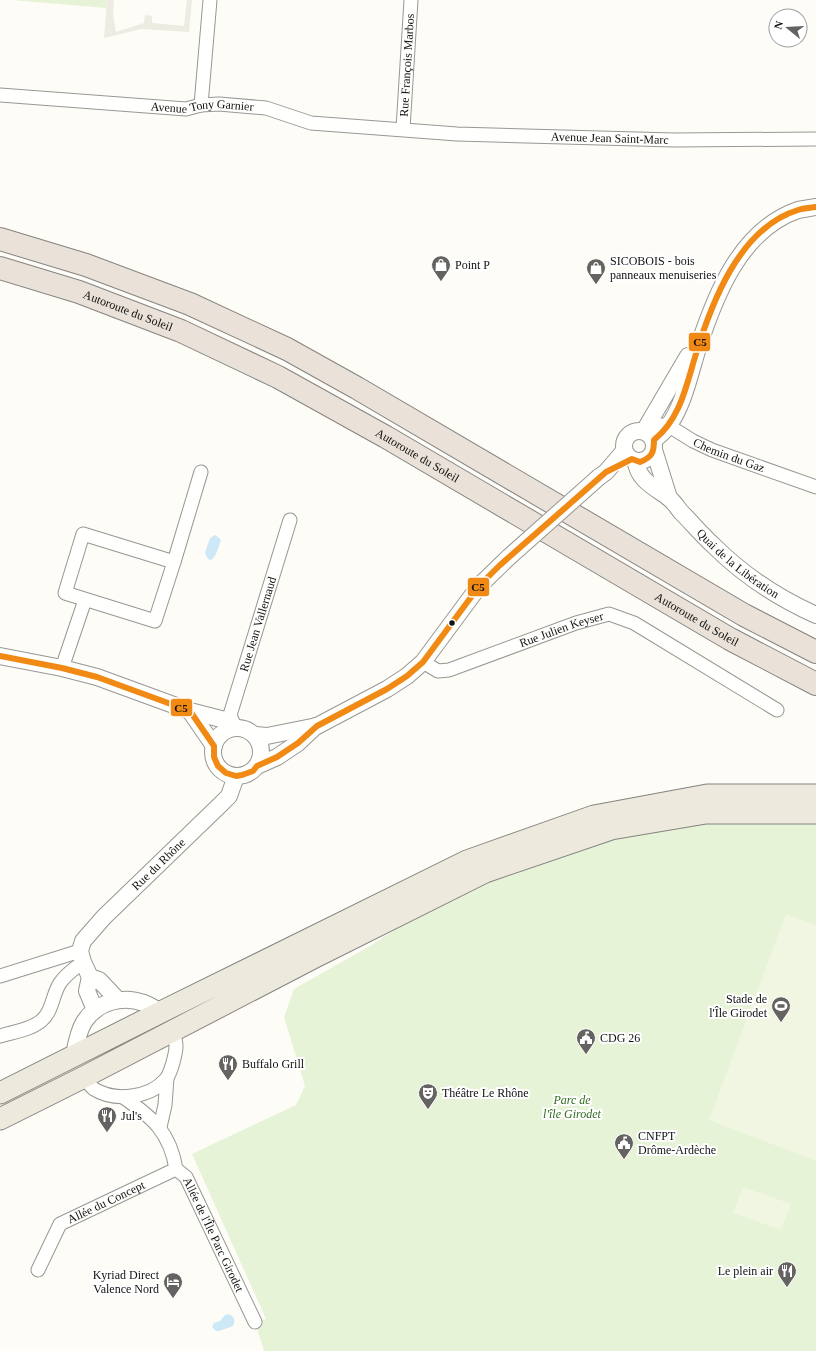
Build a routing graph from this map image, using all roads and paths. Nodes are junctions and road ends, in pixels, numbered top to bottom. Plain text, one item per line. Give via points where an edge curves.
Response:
1 (210, 0) edge
2 (411, 0) edge
3 (0, 95) edge
4 (201, 105) junction
5 (403, 129) junction
6 (816, 139) edge
7 (816, 207) edge
8 (0, 238) edge
9 (0, 268) edge
10 (704, 329) junction
11 (669, 426) junction
12 (651, 441) junction
13 (630, 457) junction
14 (201, 472) dead end
15 (816, 487) edge
16 (669, 498) junction
17 (290, 520) dead end
18 (174, 562) junction
19 (85, 600) junction
20 (816, 615) edge
21 (816, 652) edge
22 (0, 656) edge
23 (423, 662) junction
24 (62, 668) junction
25 (816, 684) edge
26 (777, 710) dead end
27 (190, 711) junction
28 (317, 726) junction
29 (235, 727) junction
30 (255, 735) junction
31 (214, 746) junction
32 (257, 766) junction
33 (236, 776) junction
34 (816, 795) edge
35 (816, 813) edge
36 (81, 956) junction
37 (0, 976) edge
38 (90, 977) junction
39 (118, 1000) junction
40 (95, 1010) junction
41 (161, 1012) junction
42 (173, 1031) junction
43 (0, 1036) edge
44 (74, 1055) junction
45 (84, 1077) junction
46 (167, 1078) junction
47 (0, 1093) edge
48 (123, 1097) junction
49 (0, 1119) edge
50 (160, 1127) junction
51 (176, 1169) junction
52 (38, 1270) dead end
53 (255, 1322) dead end

1 - 4 street
2 - 5 street, Rue François Marbos
3 - 4 street, Avenue Tony Garnier via 186,109
4 - 5 street, Avenue Tony Garnier via 266,108 311,123
5 - 6 street, Avenue Jean Saint-Marc via 457,134 674,140
7 - 10 street via 799,210 781,218 767,227 749,245 733,266 718,294
8 - 21 highway via 86,265 190,304 287,349 744,615
9 - 25 highway, Autoroute du Soleil via 79,292 181,331 278,377 730,639
10 - 11 street via 680,405
10 - 12 street
11 - 12 street
11 - 15 street, Chemin du Gaz via 712,450
12 - 13 street via 649,458 640,462
12 - 13 street via 636,431 629,435 624,442
12 - 16 street, Quai de la Libération
13 - 16 street, Quai de la Libération via 643,479
13 - 23 street, bridge via 602,474 480,585
14 - 18 street
16 - 20 street, Quai de la Libération via 713,546 737,566 766,588
17 - 29 street, Rue Jean Vallernaud via 230,715
18 - 19 street via 155,621
18 - 19 street via 83,534 65,593
19 - 24 street
22 - 24 street
23 - 26 street, Rue Julien Keyser via 438,671 449,670 576,623 609,614 634,622
23 - 28 street via 387,689
24 - 27 street
27 - 29 street via 225,720
27 - 31 street
28 - 30 street via 267,736
28 - 32 street via 277,757
29 - 30 street via 249,730
29 - 31 street via 221,733
30 - 32 street via 262,750
31 - 33 street via 214,757 218,766 226,773
32 - 33 street via 248,774
33 - 36 street, Rue du Rhône via 229,796 83,941
34 - 41 main road via 707,795 594,816 467,860
35 - 42 main road via 706,813 611,829 574,841 485,872
36 - 37 street
36 - 38 street
36 - 43 street via 60,982 48,1014 33,1026
38 - 39 street via 99,980
38 - 40 street via 88,991
39 - 40 street via 106,1003
39 - 41 street via 145,1003
40 - 44 street via 84,1022 77,1038
41 - 42 main road
41 - 44 main road
42 - 45 main road
42 - 46 street via 176,1047
44 - 45 main road
44 - 47 main road
45 - 48 street via 92,1088
45 - 49 main road
46 - 48 street via 147,1093
46 - 50 street
48 - 50 street, Allée de l'Île Parc Girodet via 140,1108
50 - 51 street, Allée de l'Île Parc Girodet via 174,1154
51 - 52 street, Allée du Concept via 60,1224
51 - 53 street, Allée de l'Île Parc Girodet via 186,1177

